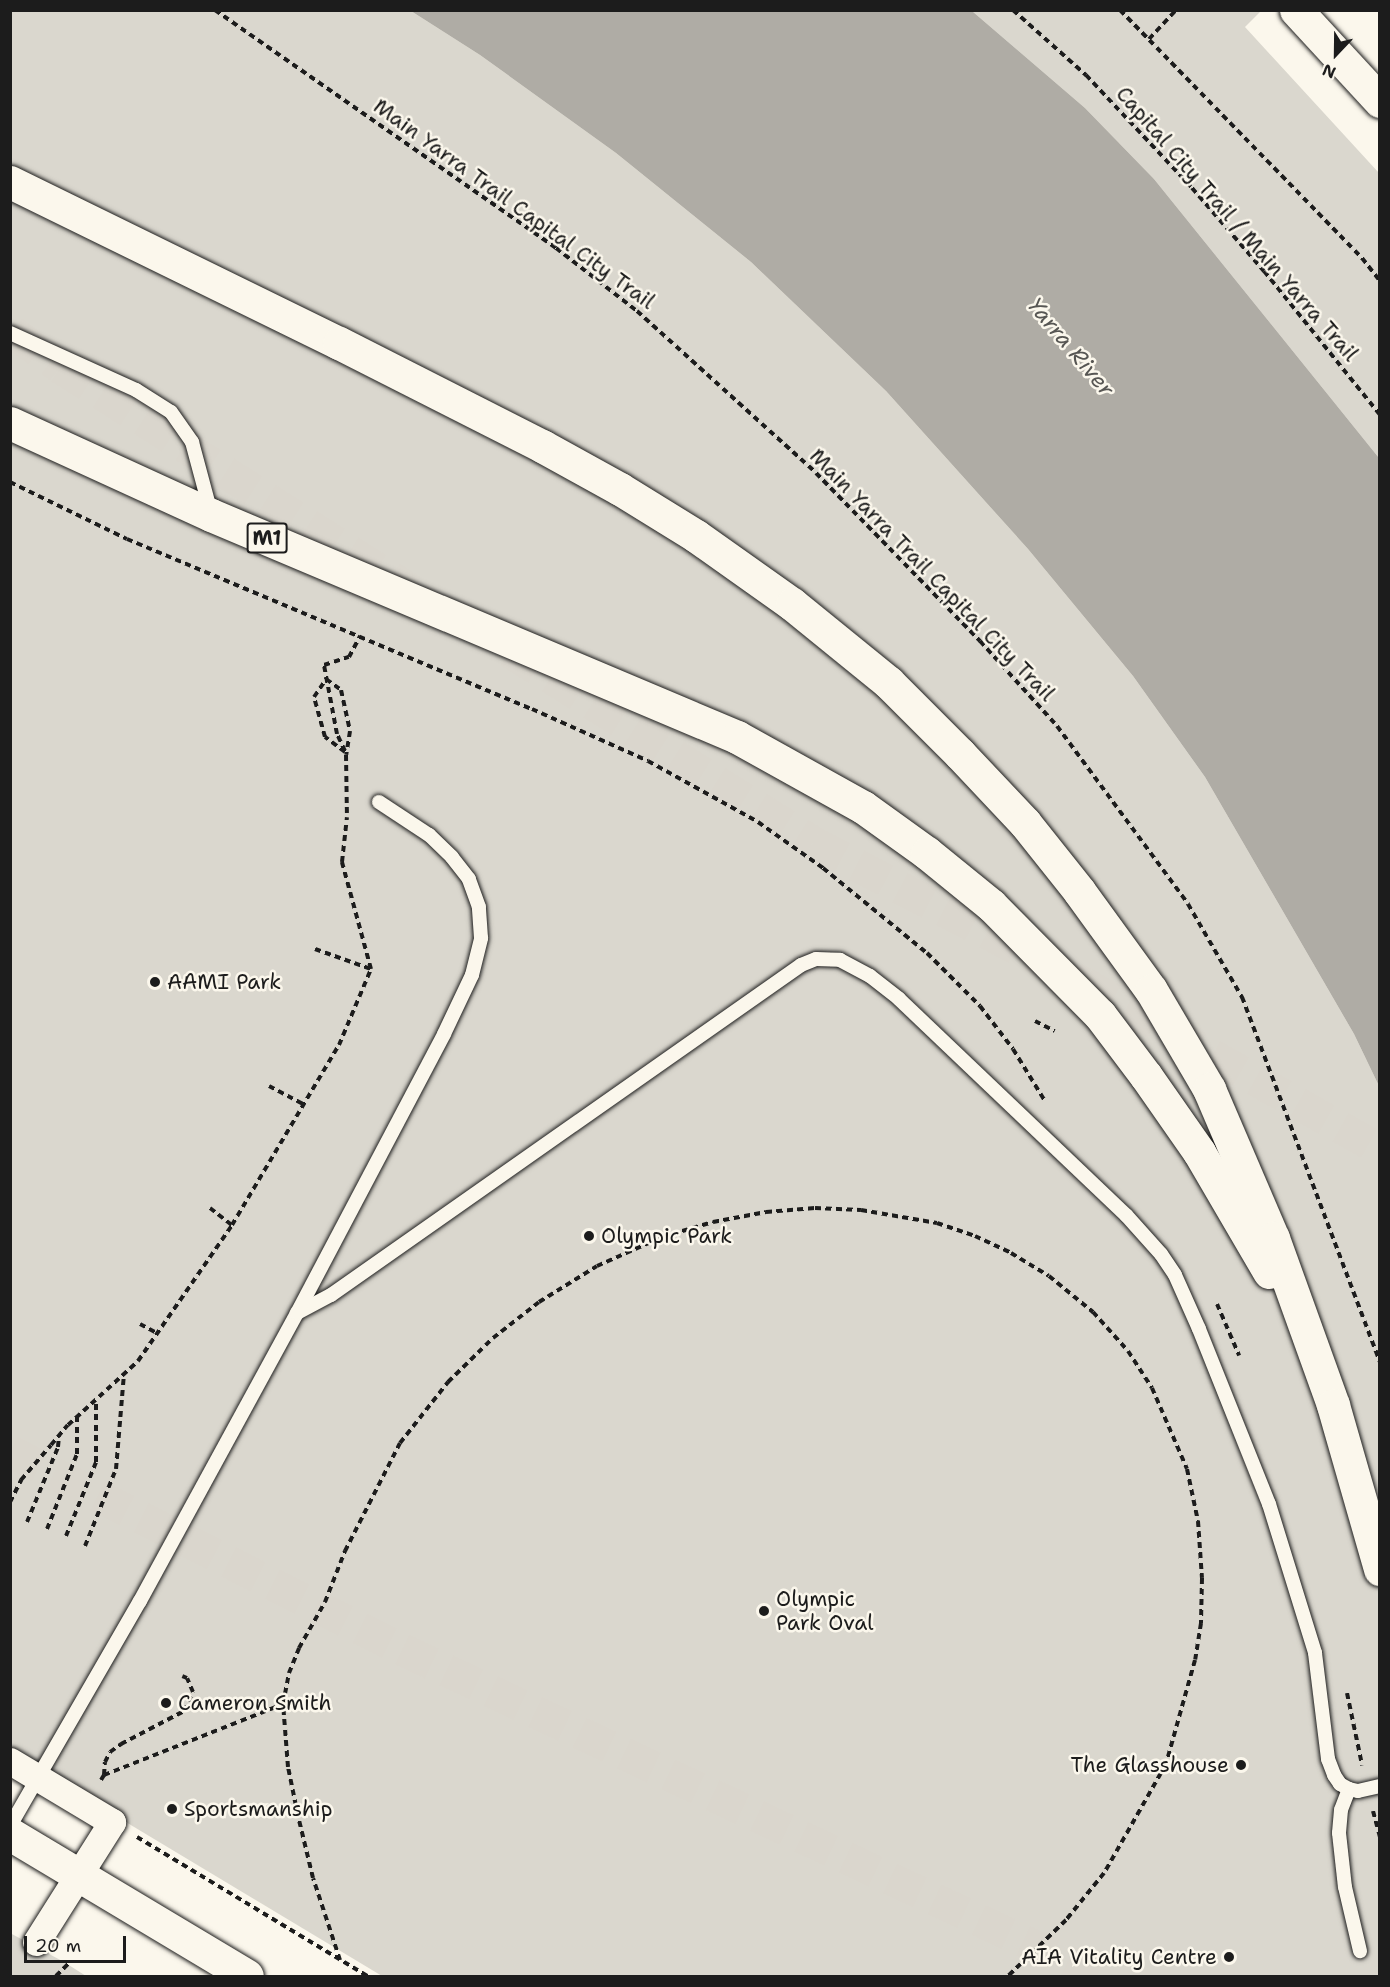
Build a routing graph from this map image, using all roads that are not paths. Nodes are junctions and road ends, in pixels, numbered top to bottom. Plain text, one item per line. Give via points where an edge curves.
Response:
1 (1296, 10) edge
2 (1380, 101) edge
3 (10, 182) edge
4 (10, 333) edge
5 (10, 423) edge
6 (211, 515) junction
7 (379, 802) dead end
8 (297, 1313) junction
9 (1310, 1344) junction
10 (1380, 1569) edge
11 (10, 1761) edge
12 (38, 1778) junction
13 (1373, 1788) edge
14 (1349, 1790) junction
15 (10, 1826) edge
16 (10, 1834) edge
17 (78, 1874) junction
18 (36, 1942) dead end
19 (1360, 1951) dead end
20 (247, 1977) edge

1 - 2 main road
3 - 9 main road via 339,343 620,489 696,536 792,604 888,682 1025,823 1151,990 1209,1089 1242,1161
4 - 6 lane via 136,390 171,412 192,442
5 - 6 main road, M1
6 - 9 main road, M1 via 736,737 863,807 927,853 991,905 1100,1015 1199,1152
7 - 8 lane via 429,835 469,879 479,907 481,938 472,975 444,1034
8 - 12 lane via 145,1593
8 - 14 lane via 341,1288 801,965 827,958 858,968 899,999 1126,1215 1148,1237 1175,1275 1269,1504 1315,1653 1328,1759 1340,1784
9 - 10 main road via 1333,1405
11 - 12 street
12 - 15 lane
12 - 17 street via 112,1822
13 - 14 lane
14 - 19 lane via 1341,1810 1339,1833 1345,1887
16 - 17 main road
17 - 18 street
17 - 20 main road

